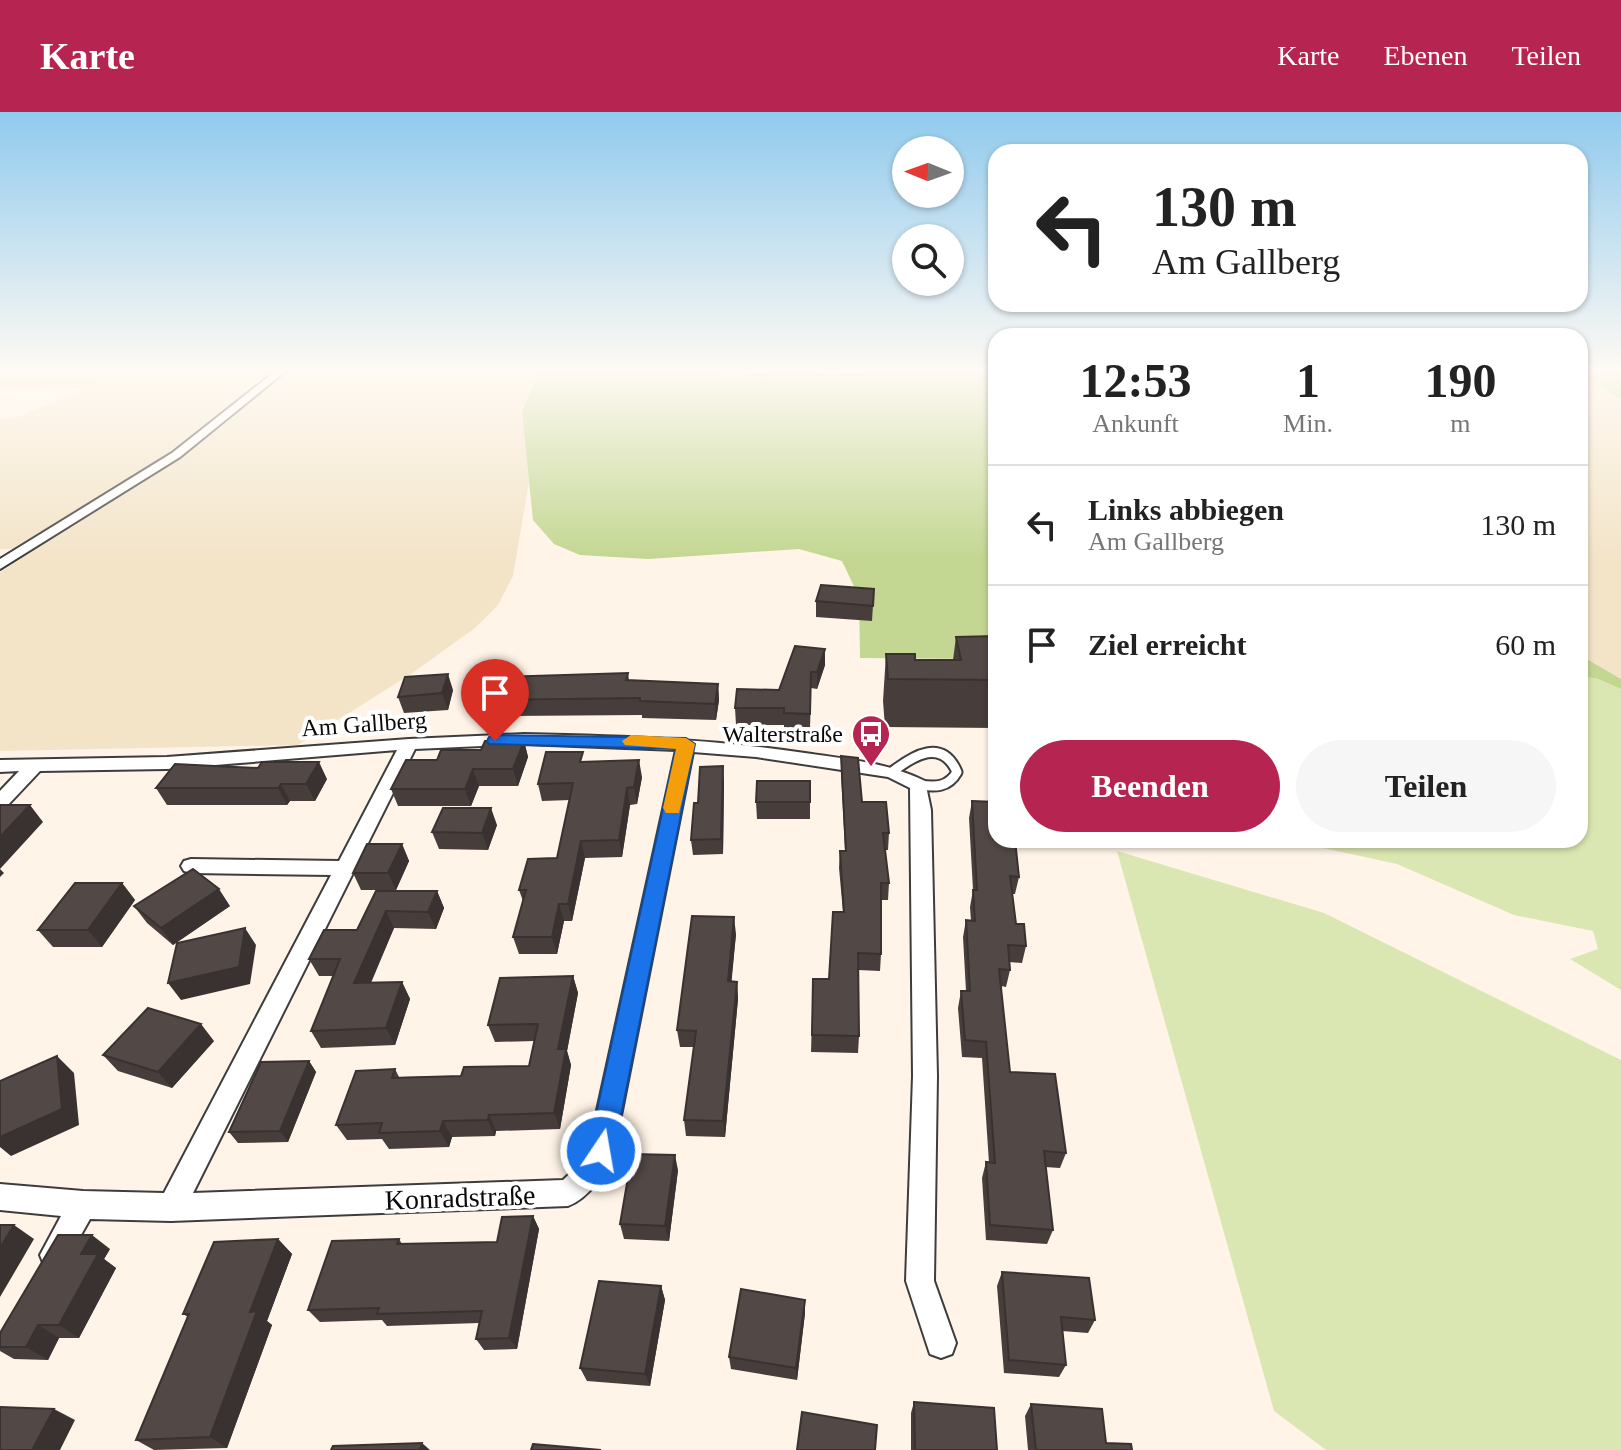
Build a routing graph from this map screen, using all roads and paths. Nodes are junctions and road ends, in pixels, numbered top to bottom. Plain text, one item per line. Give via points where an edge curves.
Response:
1 (204, 432) edge
2 (0, 565) edge
3 (409, 744) junction
4 (686, 744) junction
5 (0, 766) edge
6 (35, 766) junction
7 (892, 772) junction
8 (919, 785) junction
9 (0, 802) edge
10 (191, 866) edge
11 (343, 868) junction
12 (0, 1197) edge
13 (83, 1205) junction
14 (171, 1207) junction
15 (38, 1281) edge
16 (941, 1343) dead end

1 - 2 street
3 - 4 street, Am Gallberg via 524,739
3 - 6 street, Am Gallberg via 167,763
3 - 11 street
4 - 7 street, Am Gallberg
4 - 14 street, Konradstraße via 601,1151 568,1193
5 - 6 street, Am Gallberg
6 - 9 street
7 - 8 street, Am Gallberg
7 - 8 lane via 924,752 953,762 953,781
8 - 16 street via 925,1076 920,1281
10 - 11 street
11 - 14 street
12 - 13 street, Konradstraße
13 - 14 street, Konradstraße
13 - 15 street

